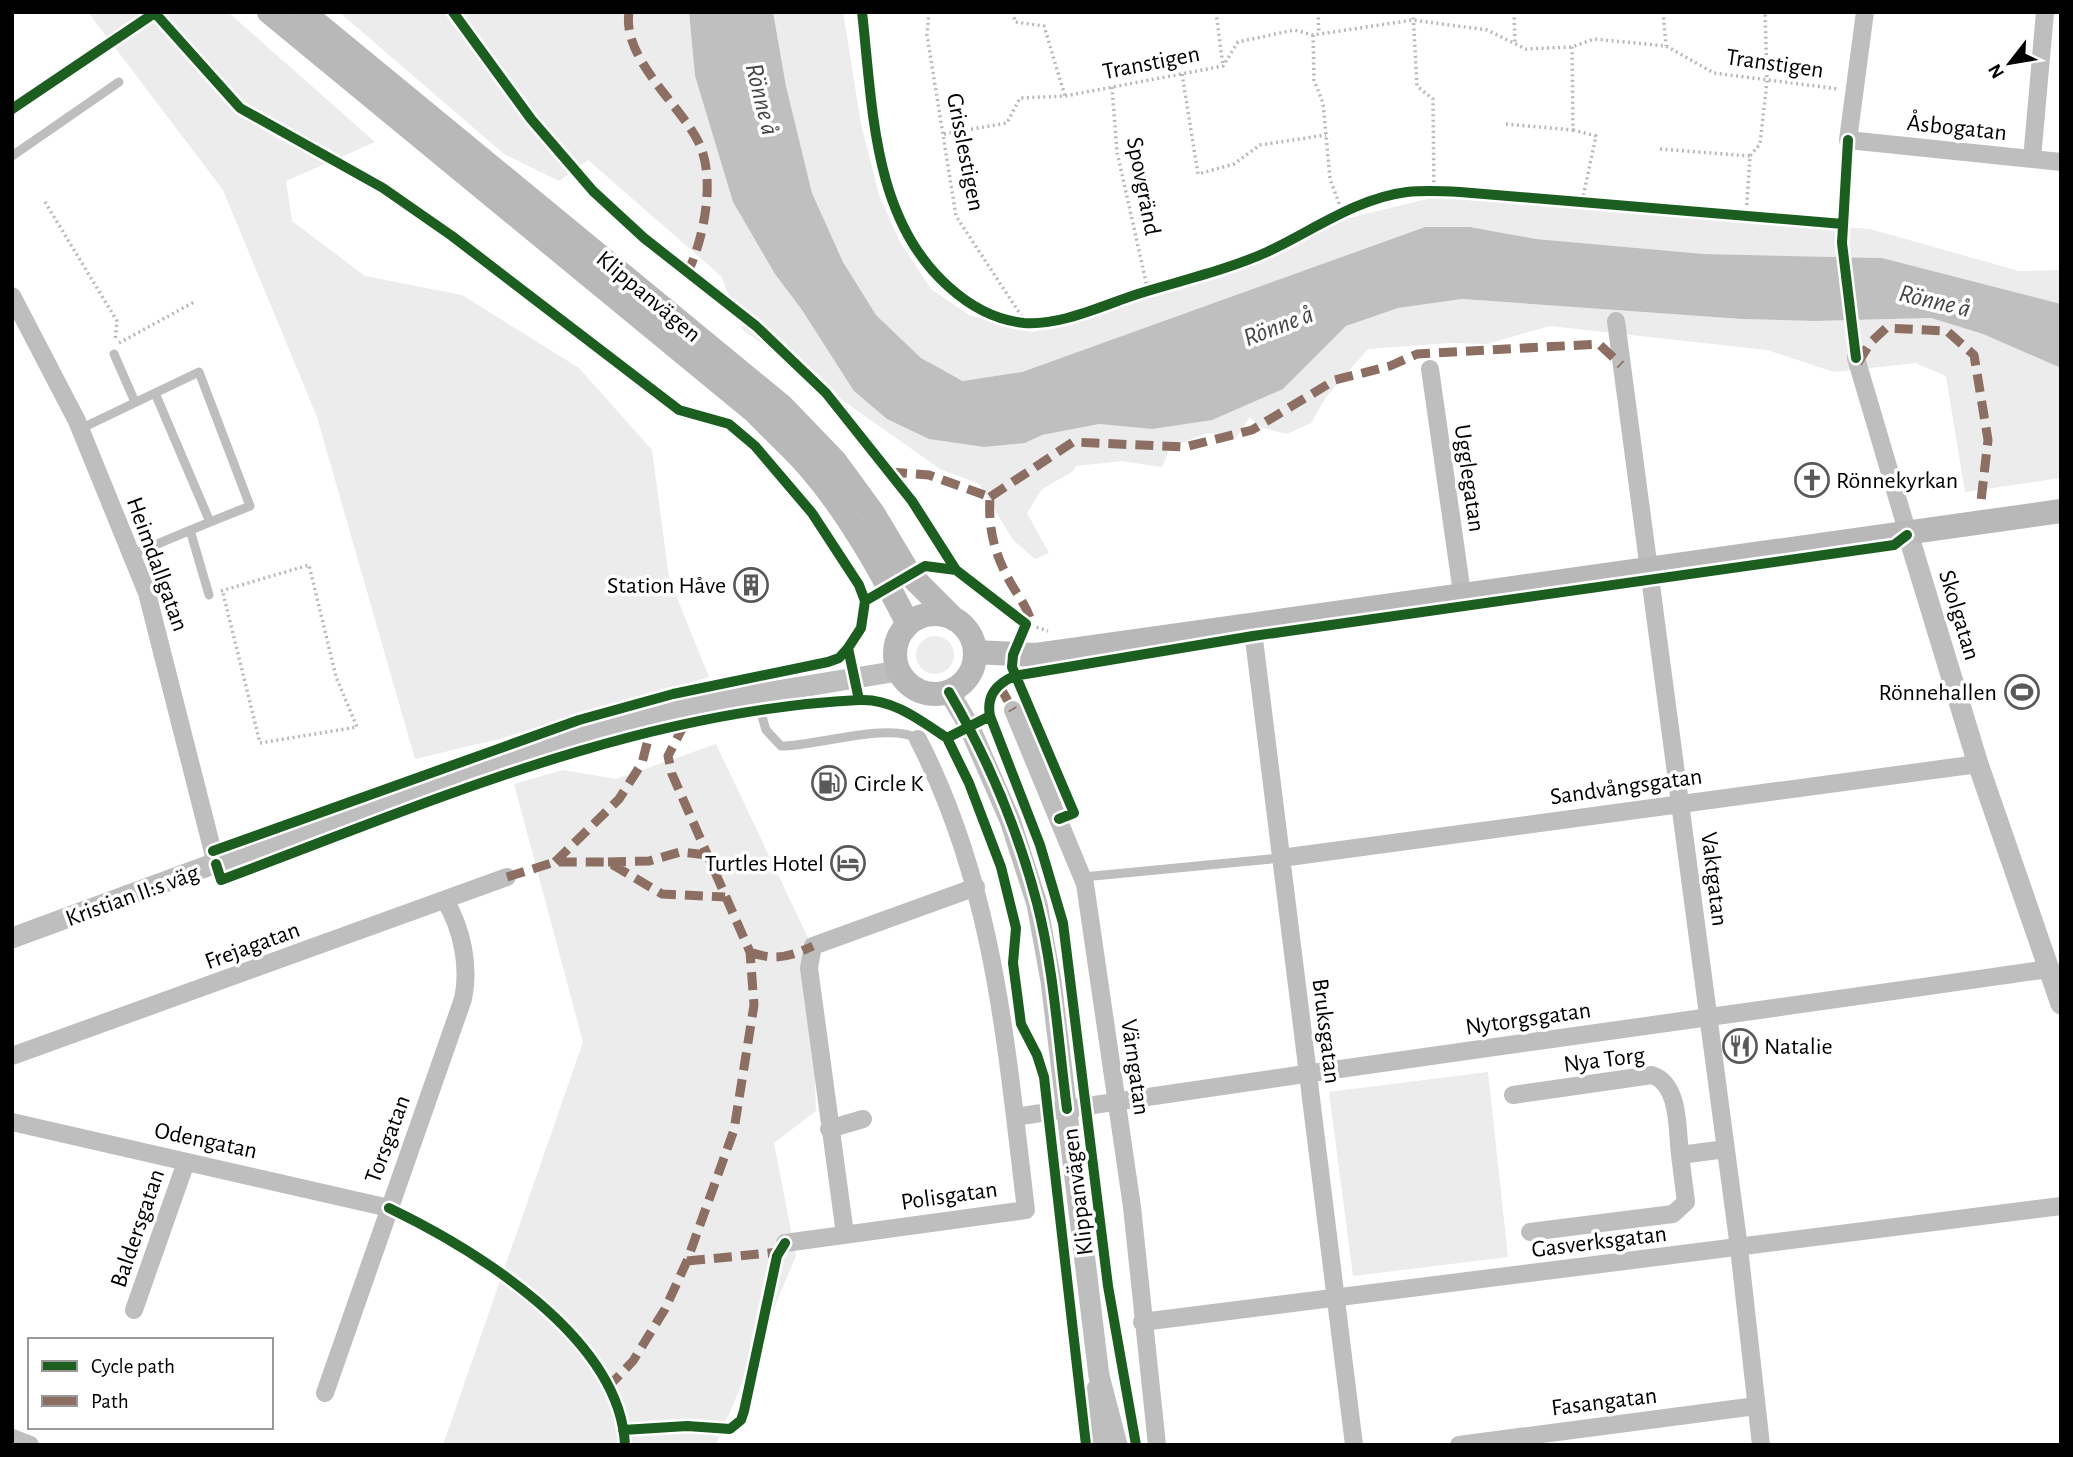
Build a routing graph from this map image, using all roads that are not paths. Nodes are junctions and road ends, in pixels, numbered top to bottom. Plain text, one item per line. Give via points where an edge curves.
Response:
1 (269, 12) edge
2 (303, 12) edge
3 (1865, 12) edge
4 (2045, 12) edge
5 (119, 82) dead end
6 (12, 156) edge
7 (2032, 159) junction
8 (2061, 162) edge
9 (12, 296) edge
10 (1616, 321) dead end
11 (114, 354) dead end
12 (1856, 358) dead end
13 (1430, 369) dead end
14 (155, 393) junction
15 (135, 402) junction
16 (80, 429) junction
17 (2061, 511) edge
18 (210, 522) junction
19 (190, 530) junction
20 (1908, 534) junction
21 (131, 555) junction
22 (1648, 568) junction
23 (1462, 593) junction
24 (209, 594) road end
25 (954, 619) junction
26 (1252, 623) junction
27 (908, 624) junction
28 (975, 652) junction
29 (898, 670) junction
30 (949, 692) junction
31 (756, 696) junction
32 (1013, 710) dead end
33 (918, 740) joint
34 (1978, 764) junction
35 (1681, 803) junction
36 (1281, 858) junction
37 (216, 864) junction
38 (507, 877) dead end
39 (1083, 877) junction
40 (976, 887) junction
41 (444, 900) junction
42 (12, 938) edge
43 (2048, 969) junction
44 (2061, 1004) edge
45 (1708, 1019) junction
46 (12, 1056) edge
47 (1308, 1072) junction
48 (1513, 1096) dead end
49 (1116, 1101) junction
50 (1067, 1109) junction
51 (1015, 1117) junction
52 (863, 1119) dead end
53 (12, 1122) edge
54 (829, 1129) junction
55 (1726, 1149) junction
56 (1680, 1155) junction
57 (186, 1162) junction
58 (2061, 1206) edge
59 (389, 1208) junction
60 (1530, 1232) dead end
61 (845, 1234) junction
62 (785, 1243) joint
63 (1739, 1248) junction
64 (1336, 1297) junction
65 (134, 1310) dead end
66 (1142, 1322) junction
67 (1099, 1376) junction
68 (325, 1393) dead end
69 (1756, 1406) junction
70 (723, 1428) dead end
71 (12, 1438) edge
72 (30, 1445) edge
73 (1097, 1445) edge
74 (1117, 1445) edge
75 (1157, 1445) edge
76 (1354, 1445) edge
77 (1459, 1445) edge
78 (1761, 1445) edge

1 - 27 main road, Klippanvägen via 755,412 808,467 847,519
2 - 25 main road, Klippanvägen via 782,406 835,461 910,575
3 - 7 street, Åsbogatan via 1848,140
4 - 7 street
5 - 6 lane
7 - 8 street, Åsbogatan
9 - 16 street, Heimdallgatan
10 - 22 street, Vaktgatan
11 - 15 lane
12 - 20 street, Skolgatan
13 - 23 street, Ugglegatan
14 - 15 lane
14 - 18 lane
14 - 18 lane via 199,372 250,506
15 - 16 lane
16 - 21 street, Heimdallgatan
17 - 20 main road
18 - 19 lane
19 - 21 lane
19 - 24 lane
20 - 22 main road
20 - 34 street, Skolgatan
21 - 37 street, Heimdallgatan via 151,607
22 - 23 main road
22 - 35 street, Vaktgatan
23 - 26 main road
25 - 27 main road via 935,614
25 - 28 main road, Klippanvägen via 969,633
26 - 28 main road via 1037,655
26 - 36 street, Bruksgatan
27 - 29 main road via 896,641
28 - 30 main road via 971,672
29 - 30 main road via 919,691
29 - 31 street, Kristian II:s väg
30 - 50 street, Klippanvägen via 1010,820 1037,904
31 - 33 lane via 766,730 781,746 841,736 906,734
31 - 37 street, Kristian II:s väg via 697,704 597,731
32 - 39 street, Värngatan
33 - 40 street via 950,810
34 - 35 street, Sandvångsgatan
34 - 43 street, Skolgatan
35 - 36 street, Sandvångsgatan
35 - 45 street, Vaktgatan
36 - 39 lane
36 - 47 street, Bruksgatan
37 - 42 street, Kristian II:s väg
38 - 41 street, Frejagatan
39 - 49 street, Värngatan
40 - 51 street via 991,946
40 - 54 street via 813,946 809,968
41 - 46 street, Frejagatan
41 - 59 street, Torsgatan via 464,951 466,985
43 - 44 street, Skolgatan
43 - 45 street, Nytorgsgatan
45 - 47 street, Nytorgsgatan
45 - 55 street, Vaktgatan
47 - 49 street, Nytorgsgatan
47 - 64 street, Bruksgatan
48 - 56 street, Nya Torg via 1661,1077 1671,1092
49 - 50 street, Nytorgsgatan
49 - 66 street, Värngatan via 1132,1207
50 - 51 street, Nytorgsgatan
50 - 67 street, Klippanvägen
51 - 61 street, Polisgatan via 1026,1210
52 - 54 street
53 - 57 street, Odengatan
54 - 61 street
55 - 56 street
55 - 63 street, Vaktgatan
56 - 60 street, Nya Torg via 1686,1202 1679,1212
57 - 59 street, Odengatan
57 - 65 street, Baldersgatan
58 - 63 street, Gasverksgatan
59 - 68 street, Torsgatan
61 - 62 street, Polisgatan
62 - 70 lane via 777,1256 741,1420 730,1429
63 - 64 street, Gasverksgatan
63 - 69 street, Vaktgatan
64 - 66 street, Gasverksgatan
64 - 76 street, Bruksgatan
66 - 75 street, Värngatan
67 - 73 street, Klippanvägen via 1094,1408
67 - 74 street, Klippanvägen
69 - 77 street, Fasangatan
69 - 78 street, Vaktgatan
71 - 72 street

